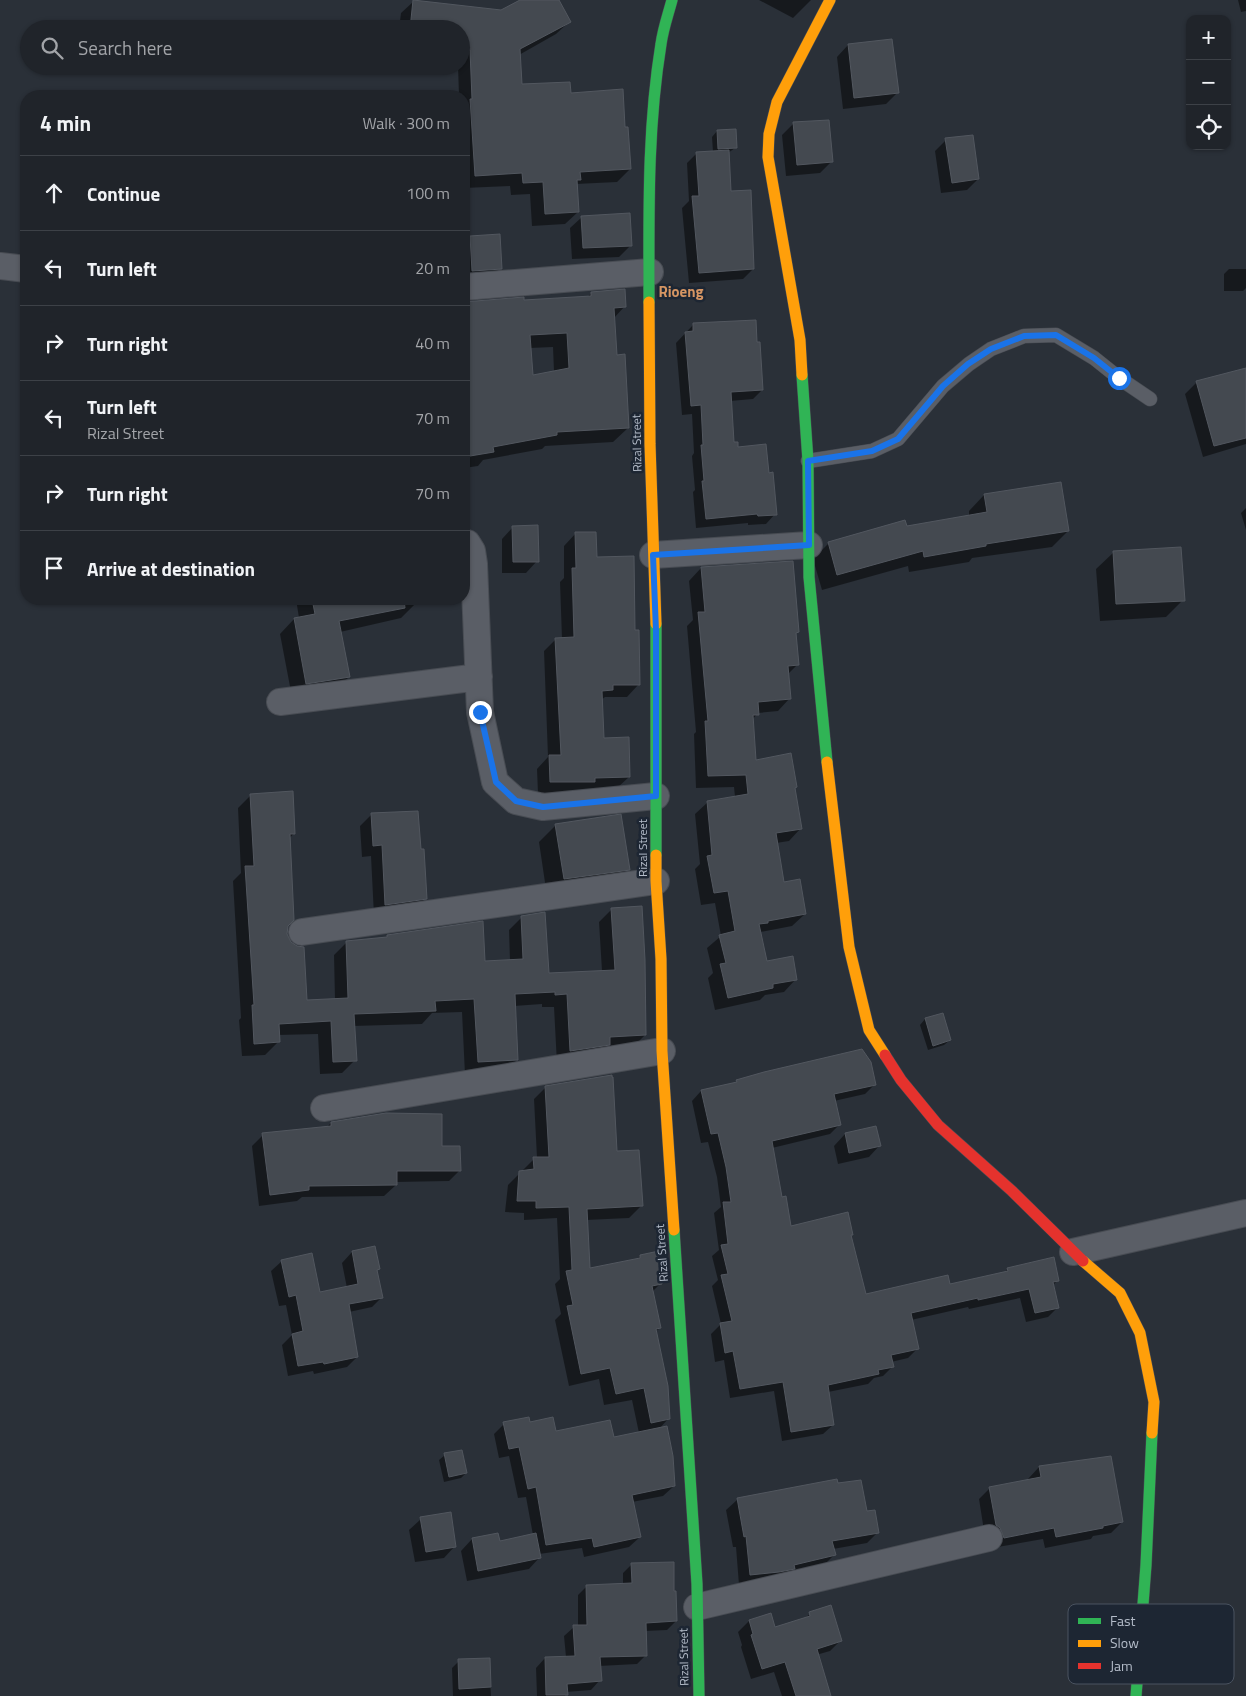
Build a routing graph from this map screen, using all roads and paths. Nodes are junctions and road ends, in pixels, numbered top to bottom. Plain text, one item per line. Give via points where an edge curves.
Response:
1 (672, 0) edge
2 (830, 0) edge
3 (0, 266) edge
4 (20, 268) edge
5 (650, 272) junction
6 (470, 287) edge
7 (1150, 399) dead end
8 (808, 461) junction
9 (809, 545) junction
10 (470, 548) edge
11 (653, 555) junction
12 (479, 677) junction
13 (280, 702) dead end
14 (656, 796) junction
15 (656, 881) junction
16 (302, 932) dead end
17 (662, 1051) junction
18 (324, 1108) dead end
19 (1246, 1213) edge
20 (1073, 1252) junction
21 (988, 1538) dead end
22 (1143, 1604) edge
23 (697, 1607) junction
24 (699, 1696) edge

1 - 5 street, Rizal Street via 661,43 653,111 649,179
2 - 8 street via 776,102 769,134 768,157 800,340
3 - 4 street
5 - 6 street
5 - 11 street, Rizal Street
7 - 8 lane via 1056,335 1024,336 991,349 968,364 943,386 898,439 872,451
8 - 9 street
9 - 11 street
9 - 20 street via 809,577 828,774 849,947 869,1030 900,1080 938,1125 1012,1191
10 - 12 street via 474,564
11 - 14 street, Rizal Street
12 - 13 street
12 - 14 street via 480,712 496,782 516,801 543,807
14 - 15 street, Rizal Street
15 - 16 street
15 - 17 street, Rizal Street
17 - 18 street
17 - 23 street, Rizal Street
19 - 20 street
20 - 22 street via 1120,1293 1140,1333 1154,1402
21 - 23 street
23 - 24 street, Rizal Street

